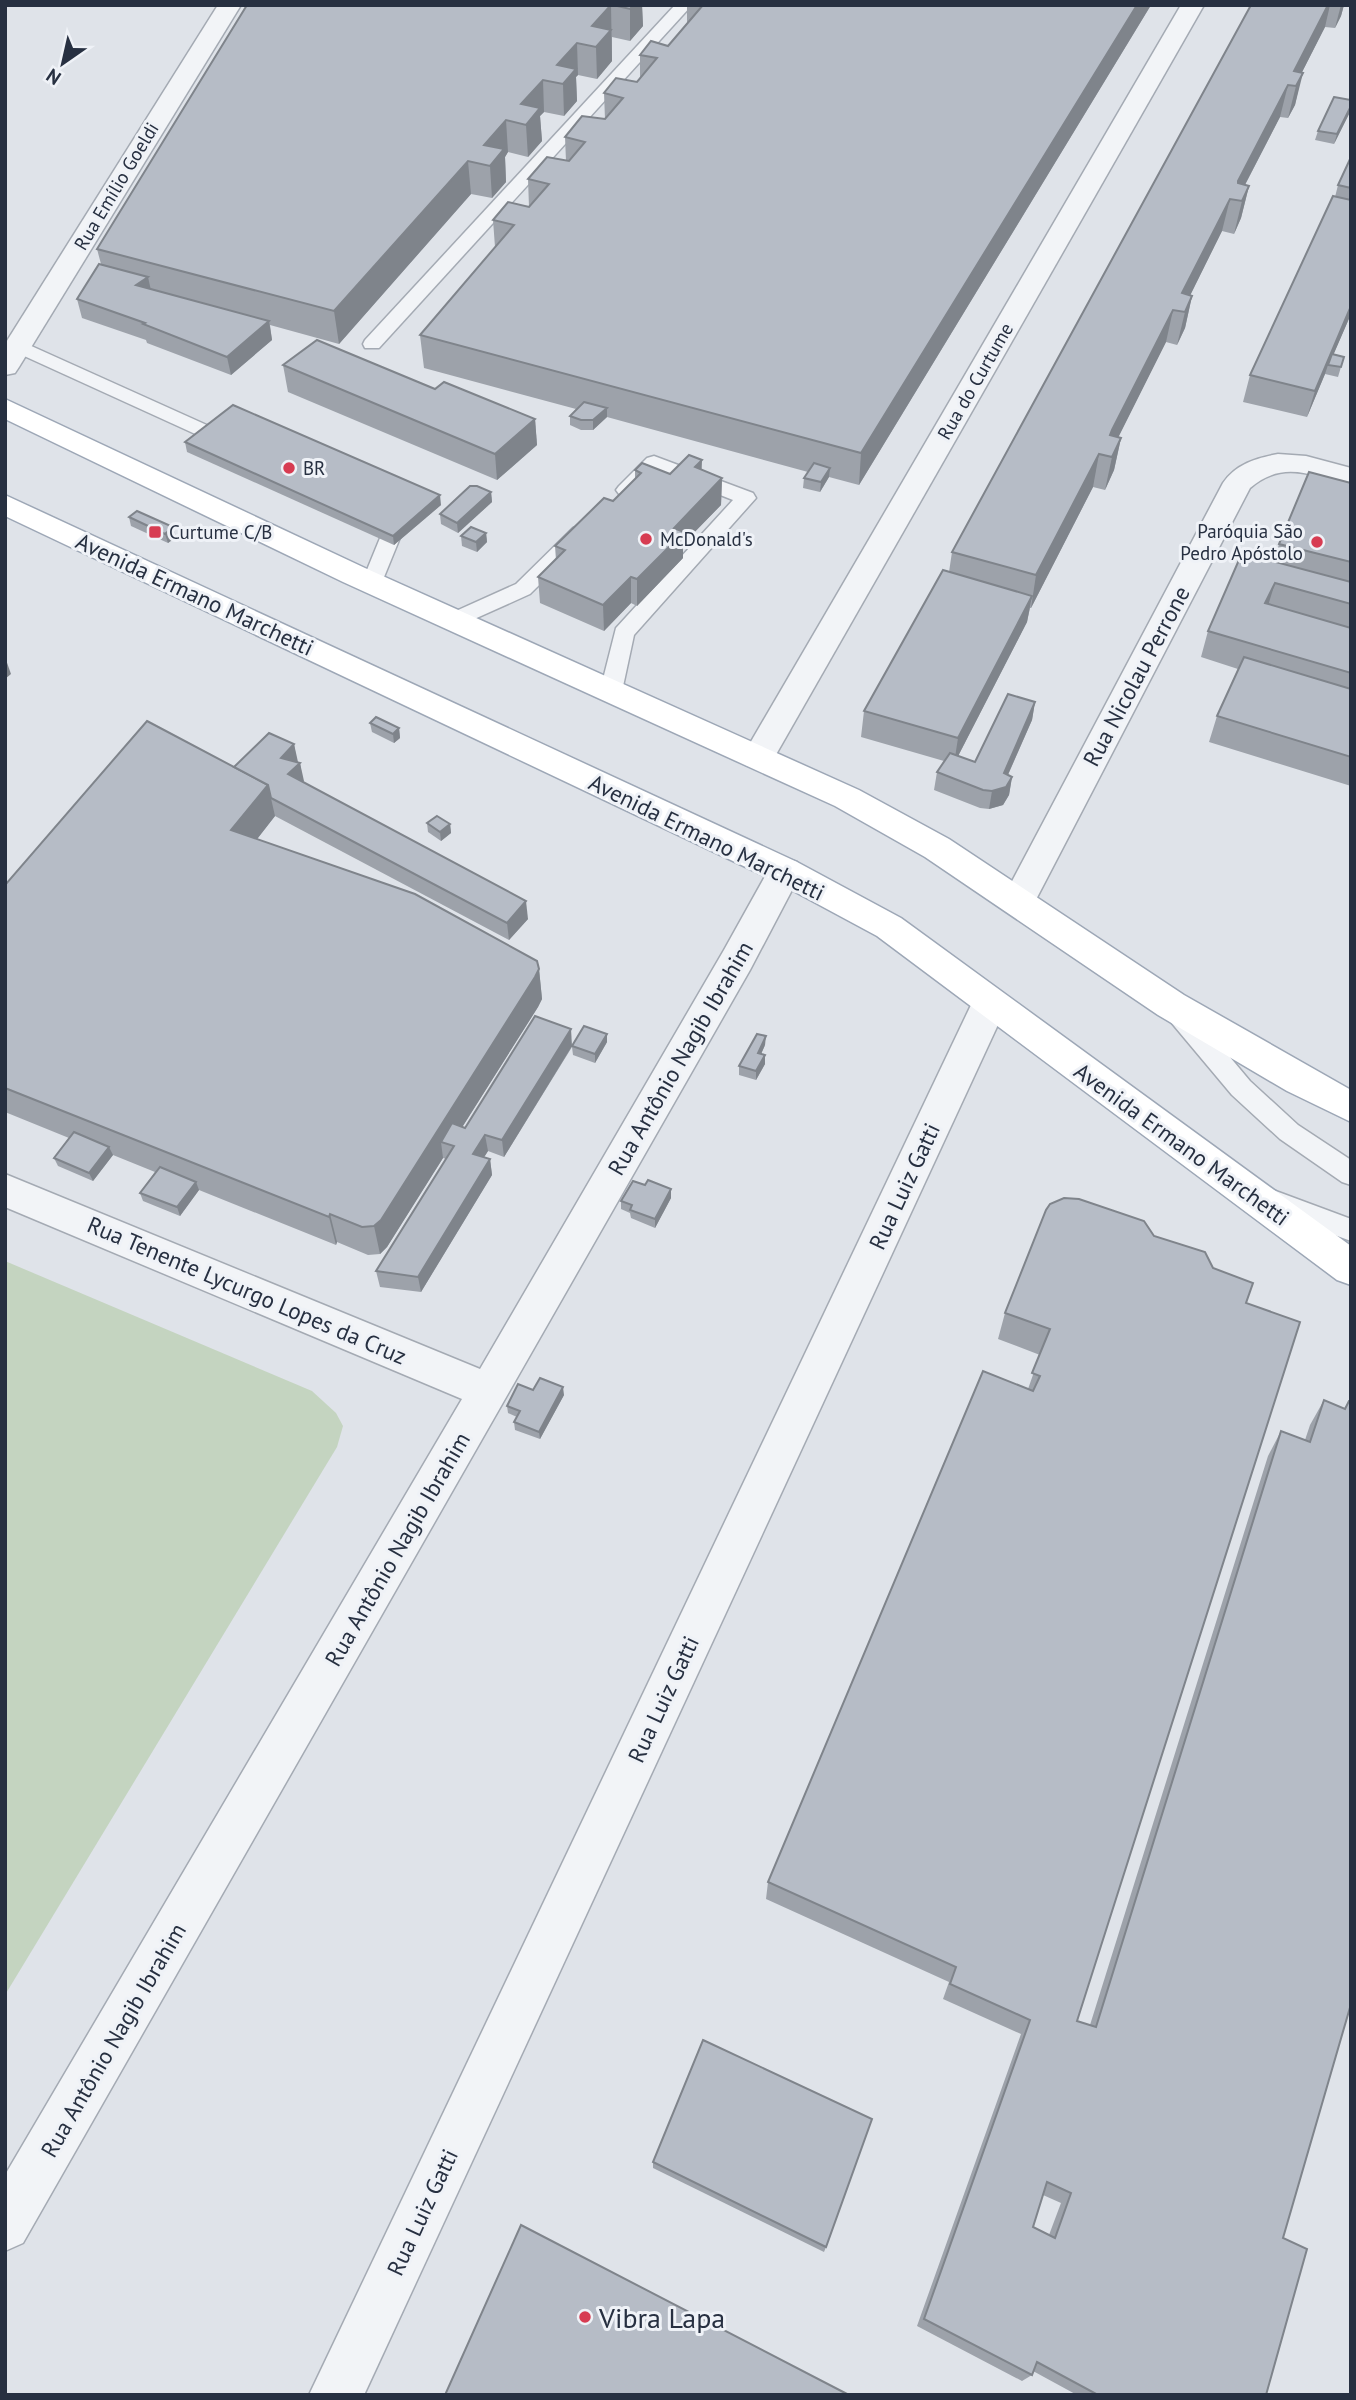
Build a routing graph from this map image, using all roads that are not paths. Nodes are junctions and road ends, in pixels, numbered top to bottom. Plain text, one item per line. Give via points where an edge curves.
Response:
1 (230, 5) edge
2 (684, 5) edge
3 (1193, 5) edge
4 (372, 344) dead end
5 (12, 357) edge
6 (5, 408) edge
7 (248, 450) edge
8 (1351, 477) edge
9 (5, 504) edge
10 (373, 507) edge
11 (372, 583) junction
12 (454, 620) junction
13 (611, 691) junction
14 (758, 757) junction
15 (785, 871) junction
16 (1018, 902) junction
17 (990, 1003) junction
18 (1171, 1006) junction
19 (1351, 1107) edge
20 (1351, 1174) edge
21 (5, 1189) edge
22 (1248, 1192) junction
23 (1351, 1230) edge
24 (1351, 1268) edge
25 (489, 1391) junction
26 (5, 2225) edge
27 (336, 2395) edge

1 - 5 street, Rua Emílio Goeldi
2 - 4 lane
3 - 14 street, Rua do Curtume
5 - 7 lane
6 - 11 main road
8 - 16 street, Rua Nicolau Perrone via 1286,462 1267,463 1251,469 1238,483
9 - 15 main road, Avenida Ermano Marchetti
10 - 11 lane via 398,518
11 - 12 main road
12 - 13 main road
12 - 13 lane via 523,589 654,462 746,498 624,633
13 - 14 main road
14 - 16 main road via 847,798 937,848
15 - 17 main road, Avenida Ermano Marchetti via 889,928
15 - 25 street, Rua Antônio Nagib Ibrahim
16 - 18 main road
17 - 22 main road, Avenida Ermano Marchetti
17 - 27 street, Rua Luiz Gatti
18 - 19 main road
18 - 20 lane via 1241,1088 1290,1132
21 - 25 street, Rua Tenente Lycurgo Lopes da Cruz
22 - 23 lane
22 - 24 main road, Avenida Ermano Marchetti
25 - 26 street, Rua Antônio Nagib Ibrahim

